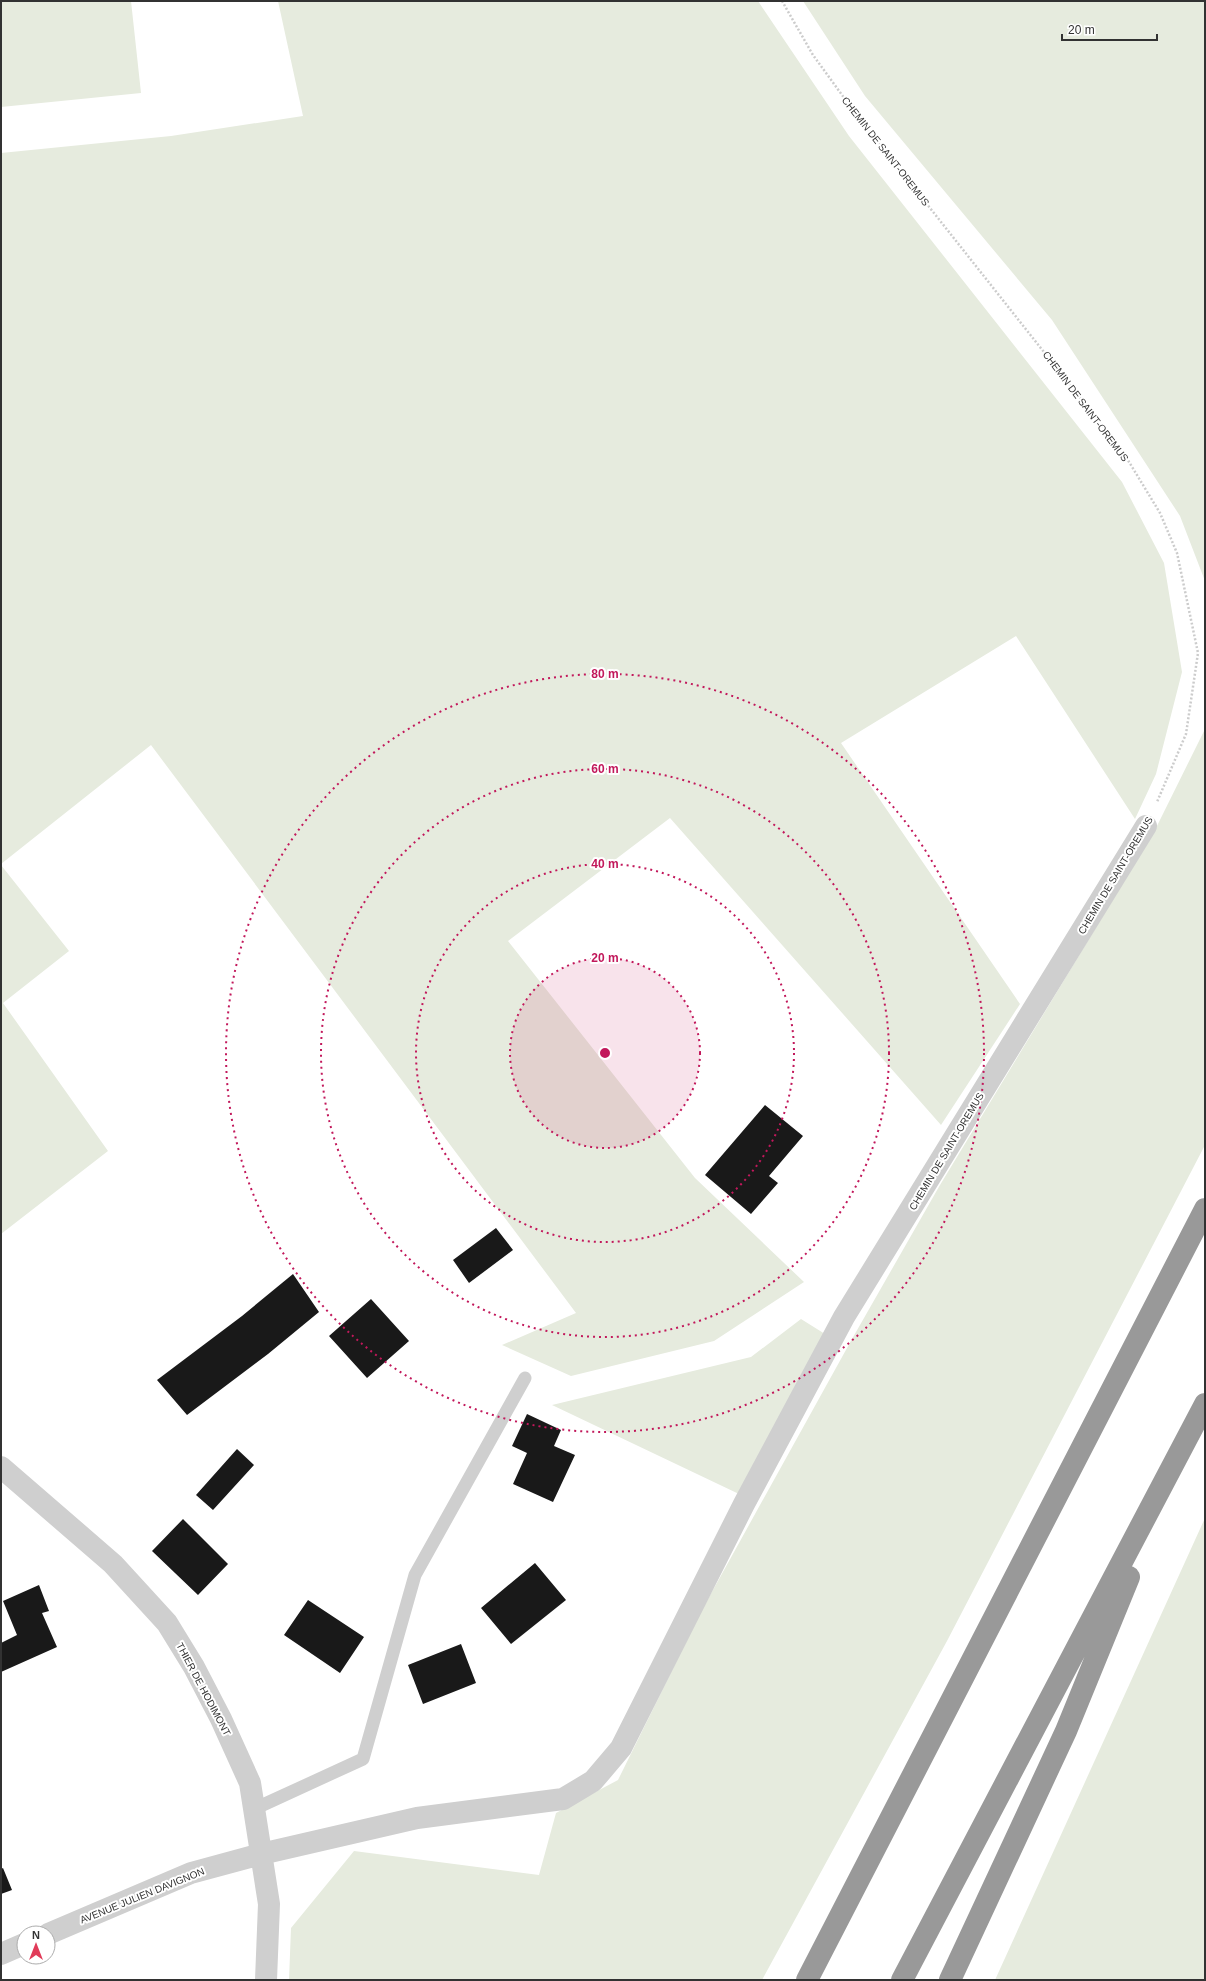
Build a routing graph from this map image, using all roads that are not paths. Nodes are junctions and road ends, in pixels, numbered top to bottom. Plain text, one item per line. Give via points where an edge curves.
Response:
1 (1146, 826) road end
2 (1205, 1209) edge
3 (525, 1378) dead end
4 (1205, 1404) edge
5 (1176, 1462) junction
6 (1, 1467) edge
7 (254, 1808) junction
8 (261, 1854) junction
9 (56, 1931) edge
10 (16, 1947) edge
11 (1, 1954) edge
12 (266, 1980) edge
13 (807, 1980) edge
14 (902, 1980) edge
15 (950, 1980) edge

1 - 8 street, CHEMIN DE SAINT-OREMUS via 844,1317 744,1504 621,1748 593,1781 563,1799 416,1818
2 - 13 highway
3 - 7 lane via 414,1575 363,1759
4 - 5 highway
5 - 14 highway
5 - 15 highway via 1066,1731
6 - 7 street, THIER DE HODIMONT via 113,1564 166,1623 222,1718 250,1783
7 - 8 street, THIER DE HODIMONT
8 - 9 street, AVENUE JULIEN DAVIGNON via 191,1873
8 - 12 street, THIER DE HODIMONT via 269,1904
10 - 11 street

